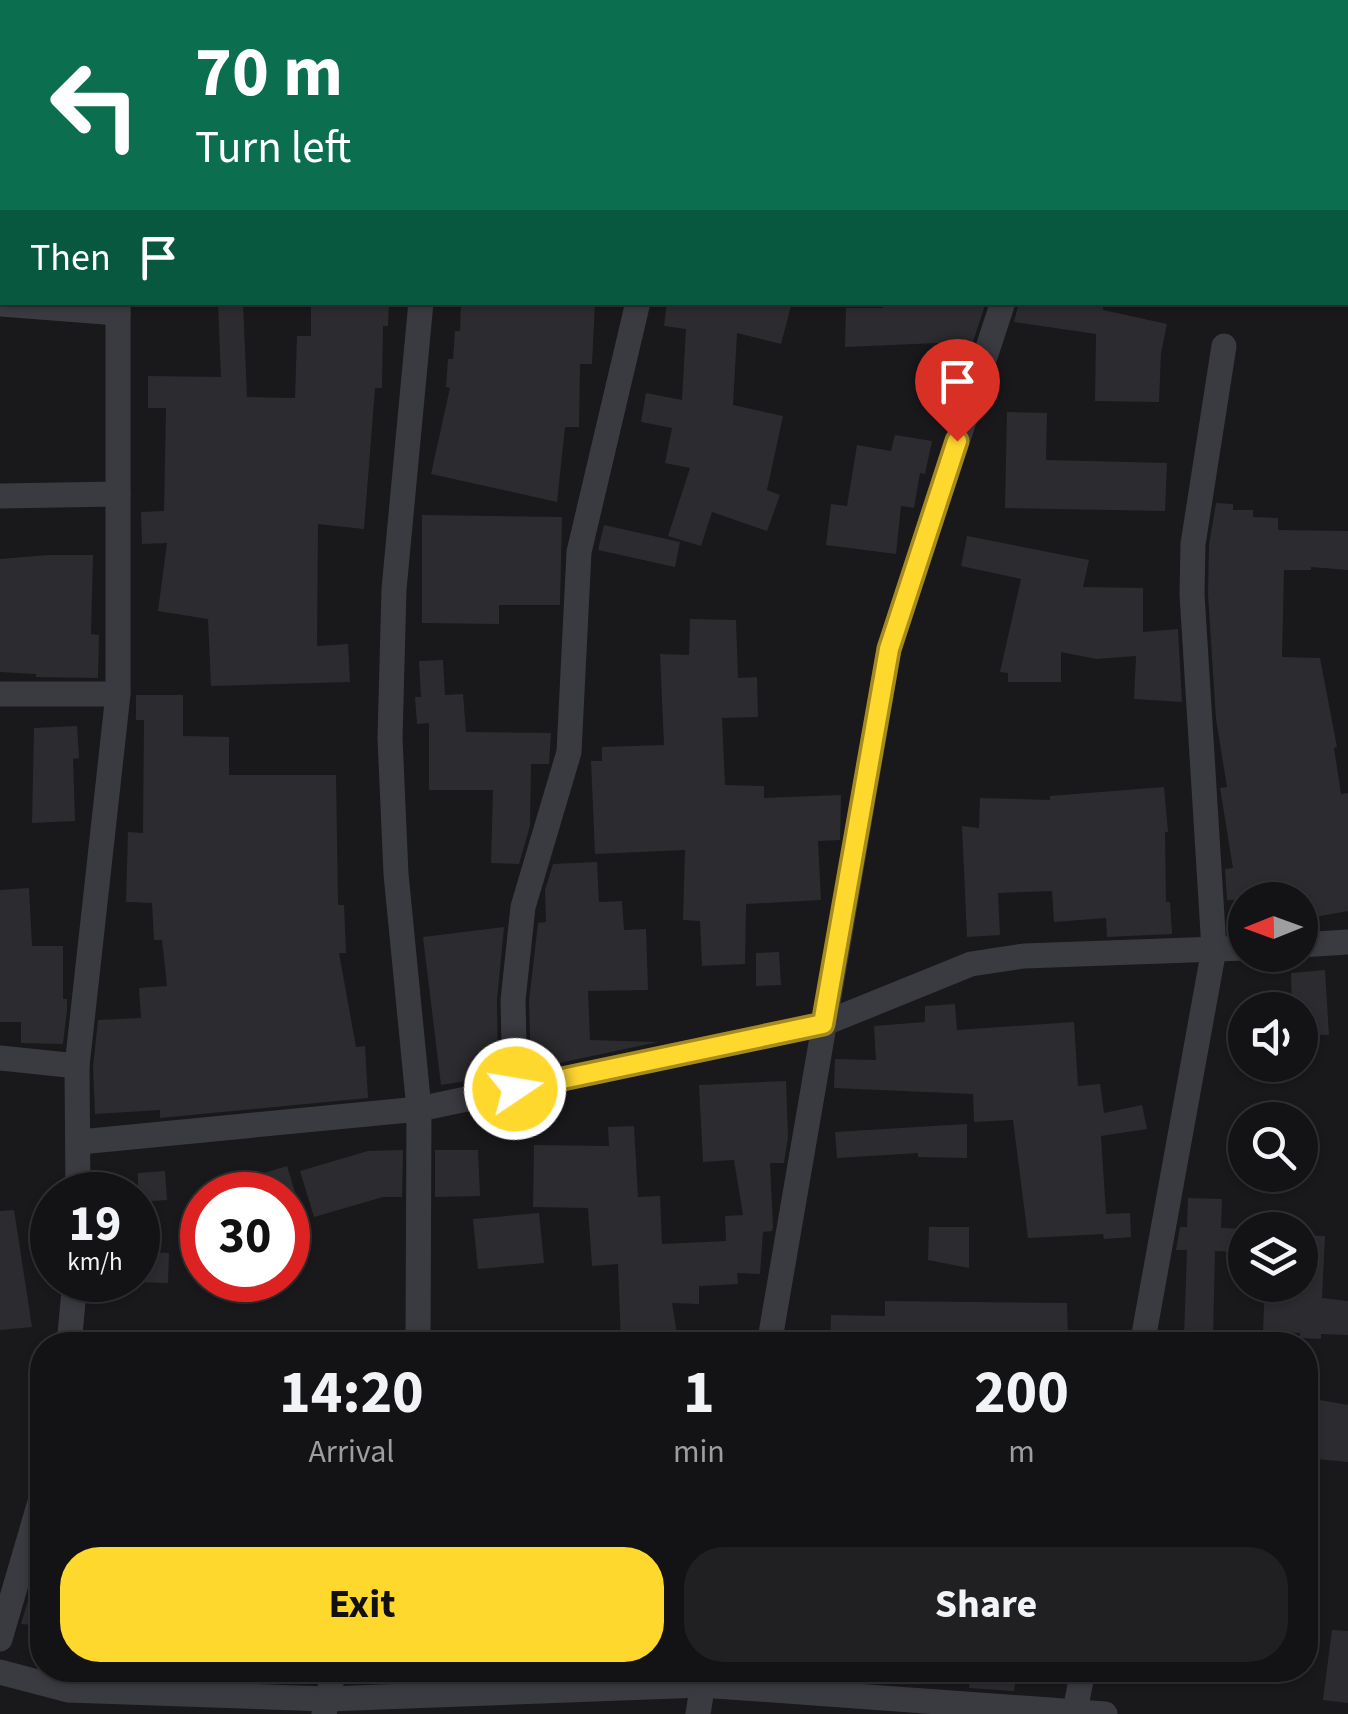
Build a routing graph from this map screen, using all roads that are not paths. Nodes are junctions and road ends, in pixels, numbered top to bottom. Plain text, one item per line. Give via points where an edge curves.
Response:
1 (30, 305) edge
2 (421, 305) edge
3 (637, 305) edge
4 (1001, 305) edge
5 (118, 308) edge
6 (1224, 346) dead end
7 (118, 494) junction
8 (0, 496) edge
9 (0, 694) edge
10 (118, 694) junction
11 (1348, 942) edge
12 (1318, 944) edge
13 (1214, 949) junction
14 (1228, 949) edge
15 (823, 1024) junction
16 (0, 1058) edge
17 (77, 1066) junction
18 (515, 1089) junction
19 (418, 1109) junction
20 (80, 1142) junction
21 (79, 1172) edge
22 (73, 1302) edge
23 (70, 1332) edge
24 (418, 1332) edge
25 (771, 1332) edge
26 (1144, 1332) edge
27 (30, 1536) edge
28 (0, 1639) edge
29 (0, 1672) edge
30 (650, 1682) edge
31 (703, 1682) edge
32 (743, 1682) edge
33 (1081, 1682) edge
34 (66, 1702) edge
35 (325, 1706) edge
36 (1076, 1711) junction
37 (1039, 1712) edge
38 (698, 1714) edge
39 (1106, 1714) edge

1 - 5 street
2 - 19 street via 394,588 390,738
3 - 18 street via 578,552 569,752 527,892 515,968
4 - 15 street via 889,649
5 - 7 street
6 - 13 street via 1193,544 1192,594
7 - 8 street
7 - 10 street
9 - 10 street
10 - 17 street
11 - 12 street
13 - 14 street
13 - 15 street via 971,964
13 - 26 street
15 - 18 street
15 - 25 street
16 - 17 street
17 - 20 street
18 - 19 street
19 - 20 street
19 - 24 street
20 - 21 street
22 - 23 street
27 - 28 street
29 - 34 street
30 - 35 street
31 - 38 street
32 - 37 street
33 - 36 street
34 - 35 street
36 - 37 street
36 - 39 street

